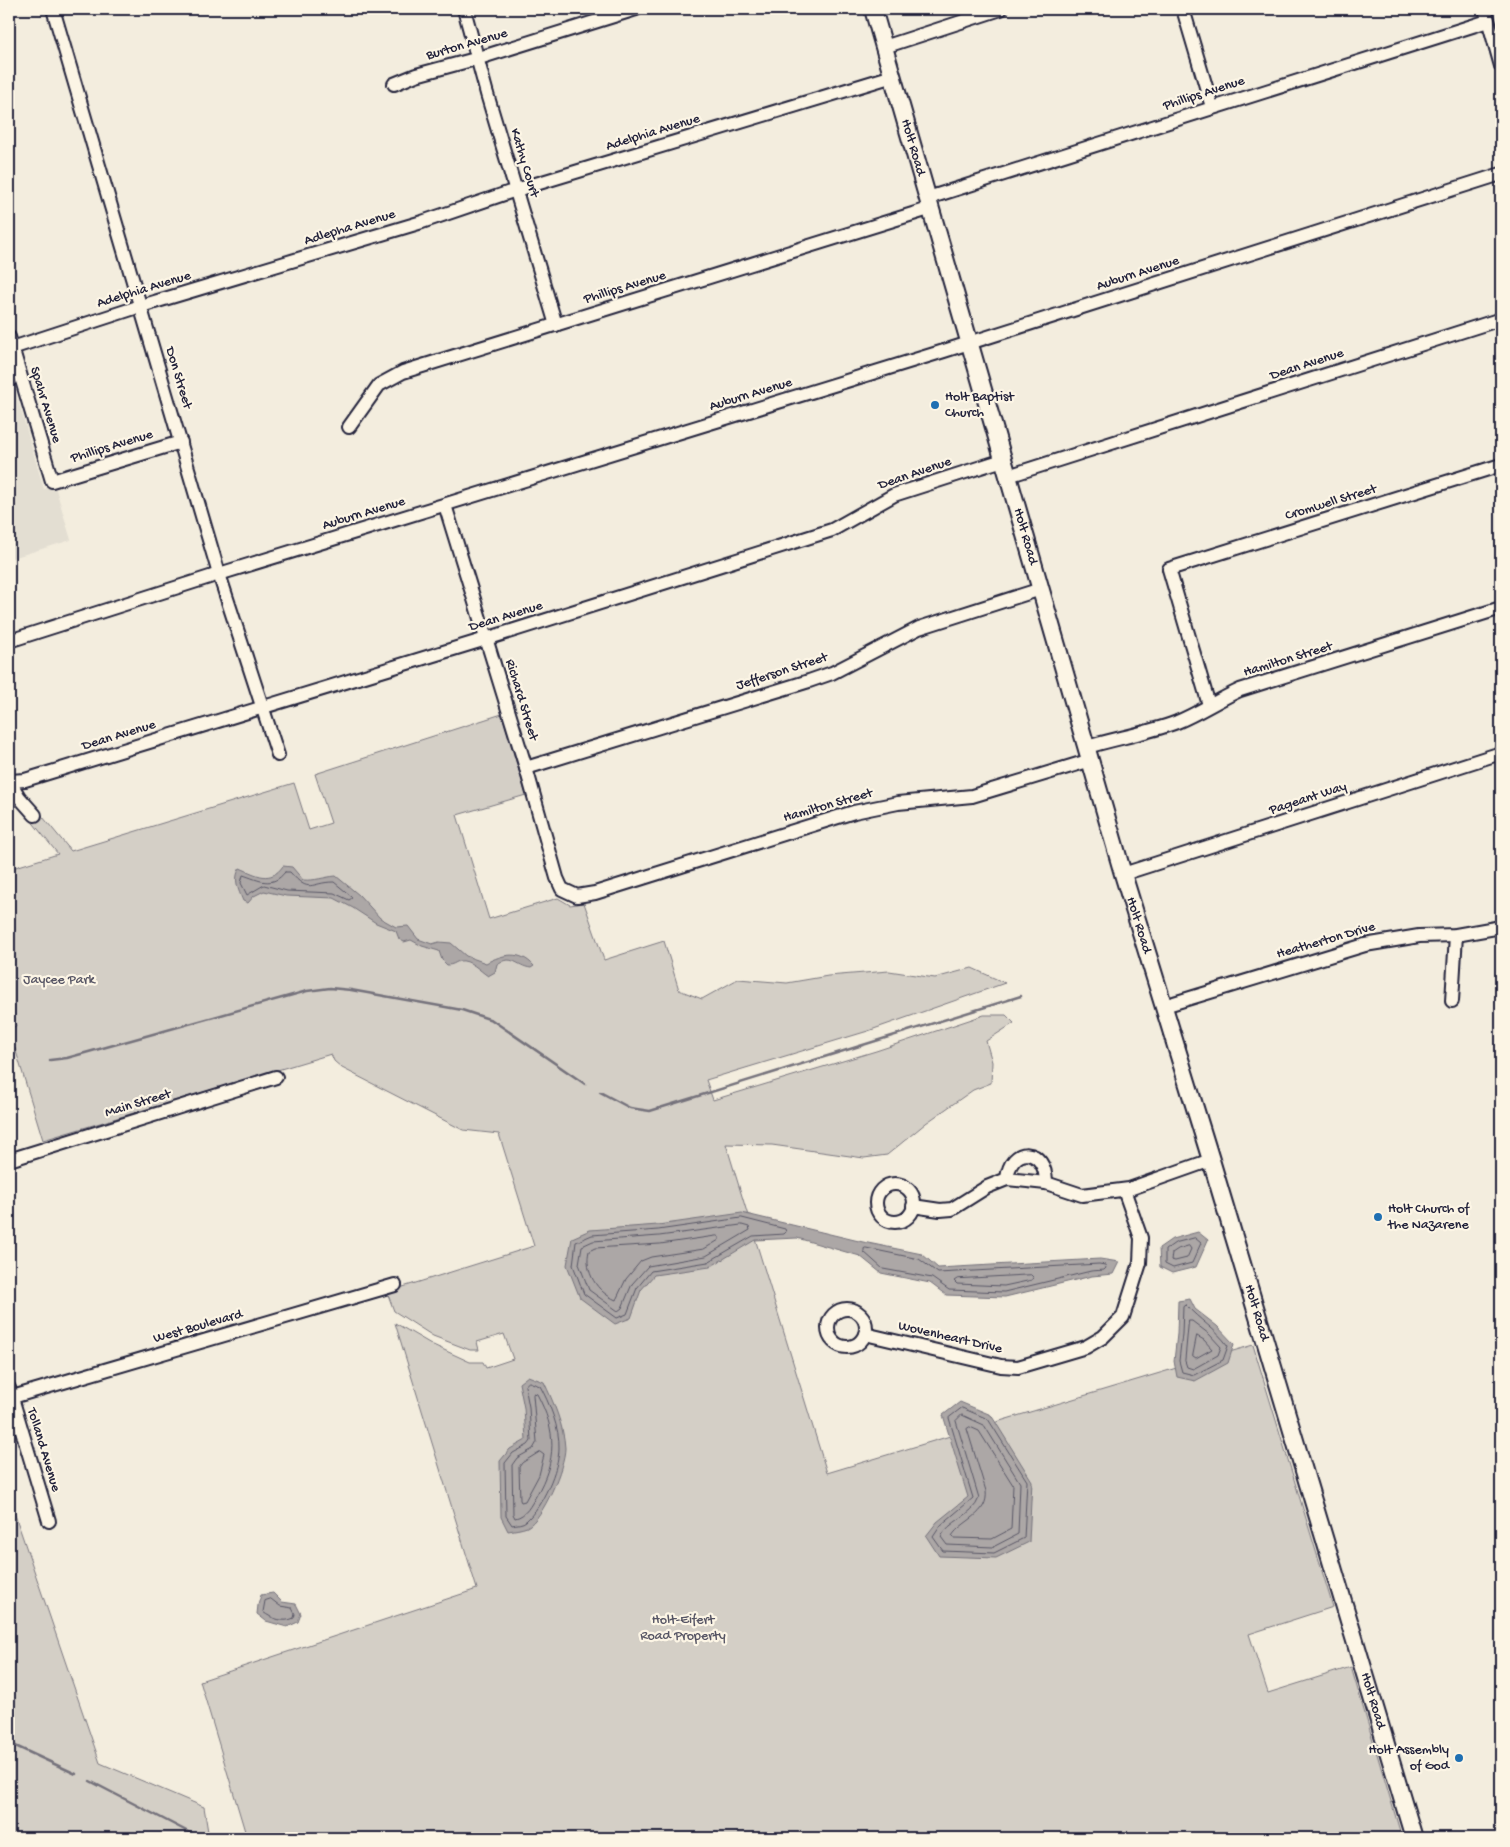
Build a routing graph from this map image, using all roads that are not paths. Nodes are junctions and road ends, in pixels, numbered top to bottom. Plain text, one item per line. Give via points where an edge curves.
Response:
1 (53, 9) edge
2 (464, 9) edge
3 (636, 9) edge
4 (873, 9) edge
5 (1000, 9) edge
6 (1183, 9) edge
7 (1487, 15) edge
8 (884, 46) junction
9 (479, 58) junction
10 (1501, 66) edge
11 (893, 76) junction
12 (394, 84) dead end
13 (1212, 107) junction
14 (1501, 174) edge
15 (516, 190) junction
16 (930, 203) junction
17 (422, 222) joint
18 (286, 263) joint
19 (141, 306) junction
20 (1501, 320) edge
21 (556, 325) junction
22 (10, 343) edge
23 (970, 343) junction
24 (349, 427) dead end
25 (181, 442) junction
26 (1004, 460) junction
27 (1501, 465) edge
28 (1008, 476) junction
29 (52, 481) joint
30 (445, 505) junction
31 (219, 574) junction
32 (1041, 589) junction
33 (1501, 608) edge
34 (486, 639) junction
35 (9, 641) edge
36 (1209, 705) junction
37 (263, 707) junction
38 (1501, 753) edge
39 (1089, 754) junction
40 (278, 755) dead end
41 (526, 768) junction
42 (10, 781) edge
43 (35, 815) dead end
44 (1123, 874) junction
45 (577, 896) joint
46 (1501, 927) edge
47 (1456, 935) junction
48 (1452, 1001) dead end
49 (1164, 1006) junction
50 (276, 1077) dead end
51 (9, 1160) edge
52 (1211, 1160) junction
53 (1007, 1179) junction
54 (1046, 1183) junction
55 (1124, 1190) junction
56 (913, 1206) dead end
57 (395, 1285) dead end
58 (865, 1334) dead end
59 (10, 1395) edge
60 (49, 1521) dead end
61 (1414, 1838) edge

1 - 19 street, Don Street
2 - 9 street, Kathy Court
3 - 9 street, Burton Avenue
4 - 8 main road, Holt Road
5 - 8 street
6 - 13 street
7 - 10 street
7 - 13 street, Phillips Avenue
8 - 11 main road, Holt Road
9 - 12 street, Burton Avenue
9 - 15 street, Kathy Court
11 - 15 street, Adelphia Avenue
11 - 16 main road, Holt Road
13 - 16 street, Phillips Avenue
14 - 23 street, Auburn Avenue
15 - 17 street, Adelphia Avenue
15 - 21 street, Kathy Court
16 - 21 street, Phillips Avenue
16 - 23 main road, Holt Road
17 - 18 street, Adlepha Avenue
18 - 19 street, Adelphia Avenue
19 - 22 street, Adelphia Avenue
19 - 25 street, Don Street
20 - 28 street, Dean Avenue
21 - 24 street, Phillips Avenue via 390,378 379,385
22 - 29 street, Spahr Avenue
23 - 26 main road, Holt Road
23 - 30 street, Auburn Avenue
25 - 29 street, Phillips Avenue
25 - 31 street, Don Street
26 - 28 main road, Holt Road
26 - 34 street, Dean Avenue via 894,494 832,530
27 - 36 street, Cromwell Street via 1169,569
28 - 32 main road, Holt Road
30 - 31 street, Auburn Avenue
30 - 34 street, Richard Street
31 - 35 street, Auburn Avenue
31 - 37 street, Don Street
32 - 39 main road, Holt Road
32 - 41 street, Jefferson Street via 919,628 810,681
33 - 36 street, Hamilton Street via 1240,690
34 - 37 street, Dean Avenue
34 - 41 street, Richard Street
36 - 39 street, Hamilton Street via 1176,723
37 - 40 street, Don Street
37 - 42 street, Dean Avenue via 25,780
38 - 44 street, Pageant Way
39 - 44 main road, Holt Road
39 - 45 street, Hamilton Street via 972,796 898,803 854,812
41 - 45 street, Richard Street via 557,878 562,889
42 - 43 street
44 - 49 main road, Holt Road
46 - 47 street, Heatherton Drive
47 - 48 street
47 - 49 street, Heatherton Drive via 1419,936 1365,944
49 - 52 main road, Holt Road
50 - 51 street, Main Street
52 - 55 street
52 - 61 main road, Holt Road
53 - 54 street
53 - 54 street via 1011,1163 1025,1154 1040,1160
53 - 56 street via 986,1187 952,1209
54 - 55 street via 1082,1195
55 - 58 street, Wovenheart Drive via 1141,1238 1140,1262 1123,1317 1103,1337 1086,1347 1018,1366 1001,1366
57 - 59 street, West Boulevard
59 - 60 street, Tolland Avenue

